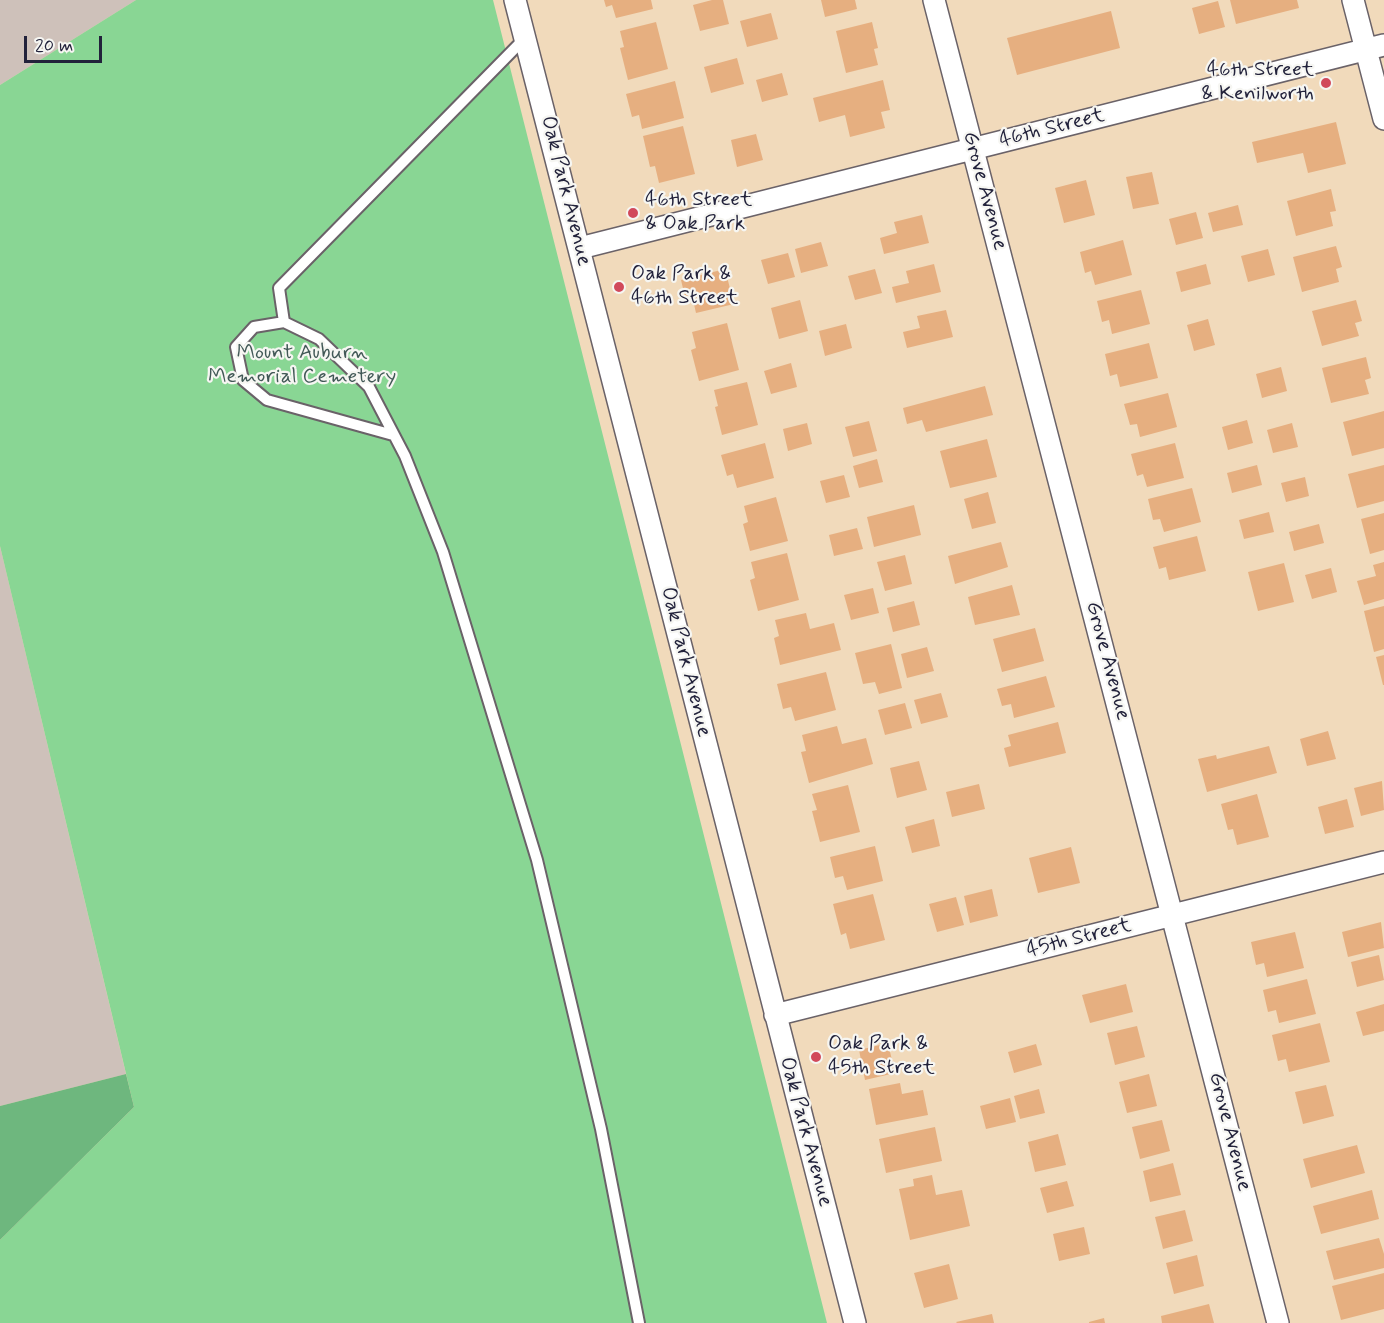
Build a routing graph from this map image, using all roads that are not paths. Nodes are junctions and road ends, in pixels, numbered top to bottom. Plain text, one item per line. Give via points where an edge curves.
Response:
1 (515, 0) edge
2 (934, 0) edge
3 (1353, 0) edge
4 (525, 38) junction
5 (1375, 48) edge
6 (1384, 118) edge
7 (973, 149) junction
8 (580, 248) junction
9 (284, 322) junction
10 (393, 435) junction
11 (1384, 862) edge
12 (1174, 915) junction
13 (775, 1015) junction
14 (639, 1323) edge
15 (855, 1323) edge
16 (1278, 1323) edge

1 - 4 street, Oak Park Avenue
2 - 7 street, Grove Avenue
3 - 5 street
4 - 8 street, Oak Park Avenue
4 - 9 lane via 279,288
5 - 6 street
5 - 7 street, 46th Street
7 - 8 street, 46th Street
7 - 12 street, Grove Avenue
8 - 13 street, Oak Park Avenue
9 - 10 lane via 320,339 369,387
9 - 10 lane via 254,327 236,347 243,380 267,400
10 - 14 lane via 443,552 537,860 601,1129
11 - 12 street, 45th Street
12 - 13 street, 45th Street
12 - 16 street, Grove Avenue
13 - 15 street, Oak Park Avenue

